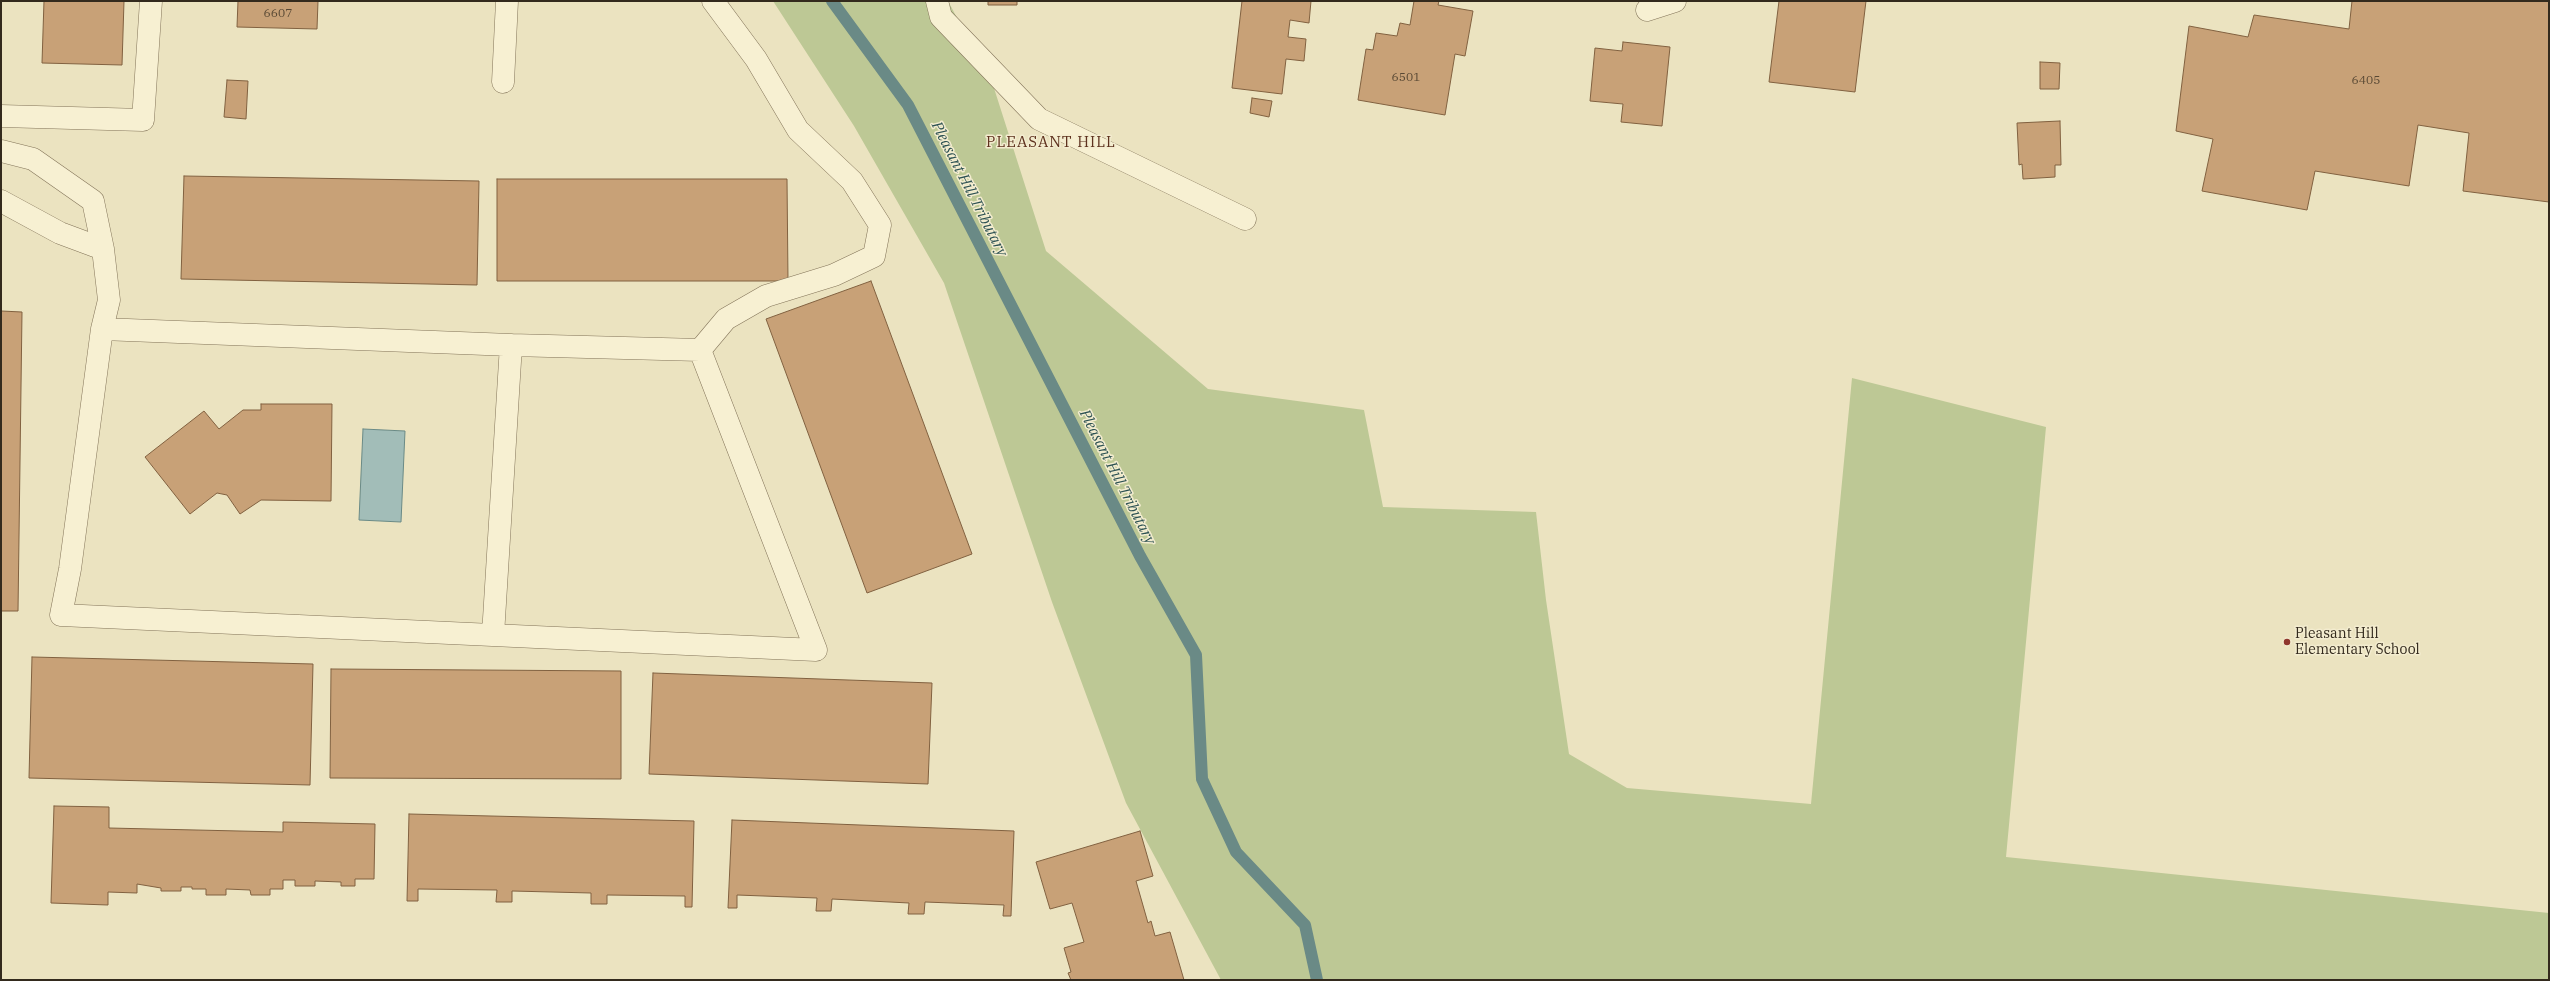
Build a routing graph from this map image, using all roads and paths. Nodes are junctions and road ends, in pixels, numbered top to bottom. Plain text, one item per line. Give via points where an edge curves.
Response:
1 (151, 1) edge
2 (507, 1) edge
3 (713, 1) edge
4 (937, 1) edge
5 (1675, 1) edge
6 (1647, 10) dead end
7 (503, 82) dead end
8 (1, 116) edge
9 (1, 151) edge
10 (1, 201) edge
11 (1245, 219) dead end
12 (103, 249) junction
13 (102, 329) junction
14 (511, 345) junction
15 (700, 350) junction
16 (493, 635) junction

1 - 8 lane via 143,120
2 - 7 lane
3 - 15 lane via 756,59 798,130 852,181 880,225 874,256 834,275 766,296 726,319
4 - 11 lane via 941,17 1039,119
5 - 6 lane
9 - 12 lane via 34,159 93,201
10 - 12 lane via 60,233
12 - 13 lane via 109,300
13 - 14 lane
13 - 16 lane via 70,569 61,615
14 - 15 lane
14 - 16 lane
15 - 16 lane via 816,650

